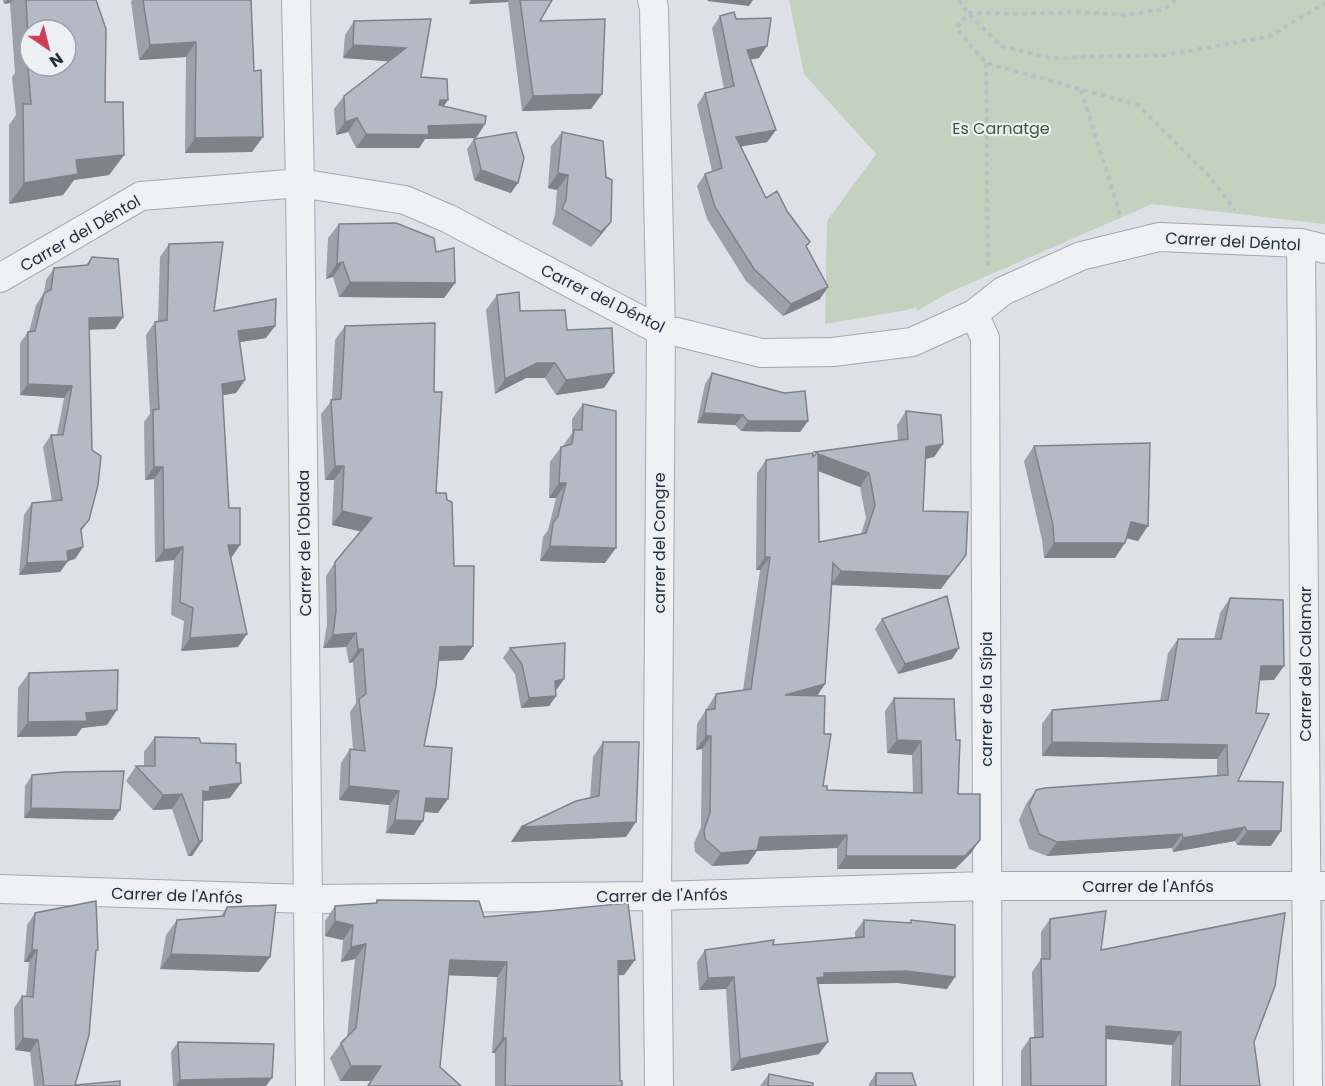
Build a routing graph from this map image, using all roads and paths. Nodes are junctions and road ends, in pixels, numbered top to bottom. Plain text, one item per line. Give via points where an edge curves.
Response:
1 (296, 0) edge
2 (652, 0) edge
3 (959, 0) edge
4 (1176, 0) edge
5 (1325, 3) edge
6 (968, 13) junction
7 (986, 63) junction
8 (1081, 90) junction
9 (300, 183) junction
10 (1258, 241) junction
11 (1130, 245) junction
12 (1313, 246) edge
13 (0, 278) edge
14 (1002, 291) junction
15 (974, 314) junction
16 (661, 331) junction
17 (987, 886) junction
18 (1316, 886) edge
19 (0, 889) edge
20 (657, 896) junction
21 (308, 900) junction
22 (310, 1086) edge
23 (659, 1086) edge
24 (988, 1086) edge
25 (1308, 1086) edge

1 - 9 street, Carrer de l'Oblada
2 - 16 street, carrer del Congre
3 - 6 path
4 - 6 path via 1164,9 1126,15
5 - 6 path via 1268,37 1166,56 1050,58 1001,46
6 - 7 path via 956,28
7 - 8 path
7 - 14 path via 988,266
8 - 10 path via 1138,105 1210,177
8 - 11 path
9 - 13 street, Carrer del Déntol via 141,196
9 - 16 street, Carrer del Déntol via 405,200 449,219
9 - 21 street, Carrer de l'Oblada
10 - 11 street, Carrer del Déntol via 1159,237
10 - 12 street, Carrer del Déntol
11 - 14 street, Carrer del Déntol via 1082,256
12 - 18 street, Carrer del Calamar
14 - 15 street, Carrer del Déntol
15 - 16 street, Carrer del Déntol via 912,342 833,352 761,353
15 - 17 street, carrer de la Sípia via 985,338
16 - 20 street, carrer del Congre
17 - 18 street, Carrer de l'Anfós
17 - 20 street, Carrer de l'Anfós
17 - 24 street, carrer de la Sípia
18 - 25 street, Carrer del Calamar
19 - 21 street, Carrer de l'Anfós
20 - 21 street, Carrer de l'Anfós
20 - 23 street, carrer del Congre
21 - 22 street, Carrer de l'Oblada

